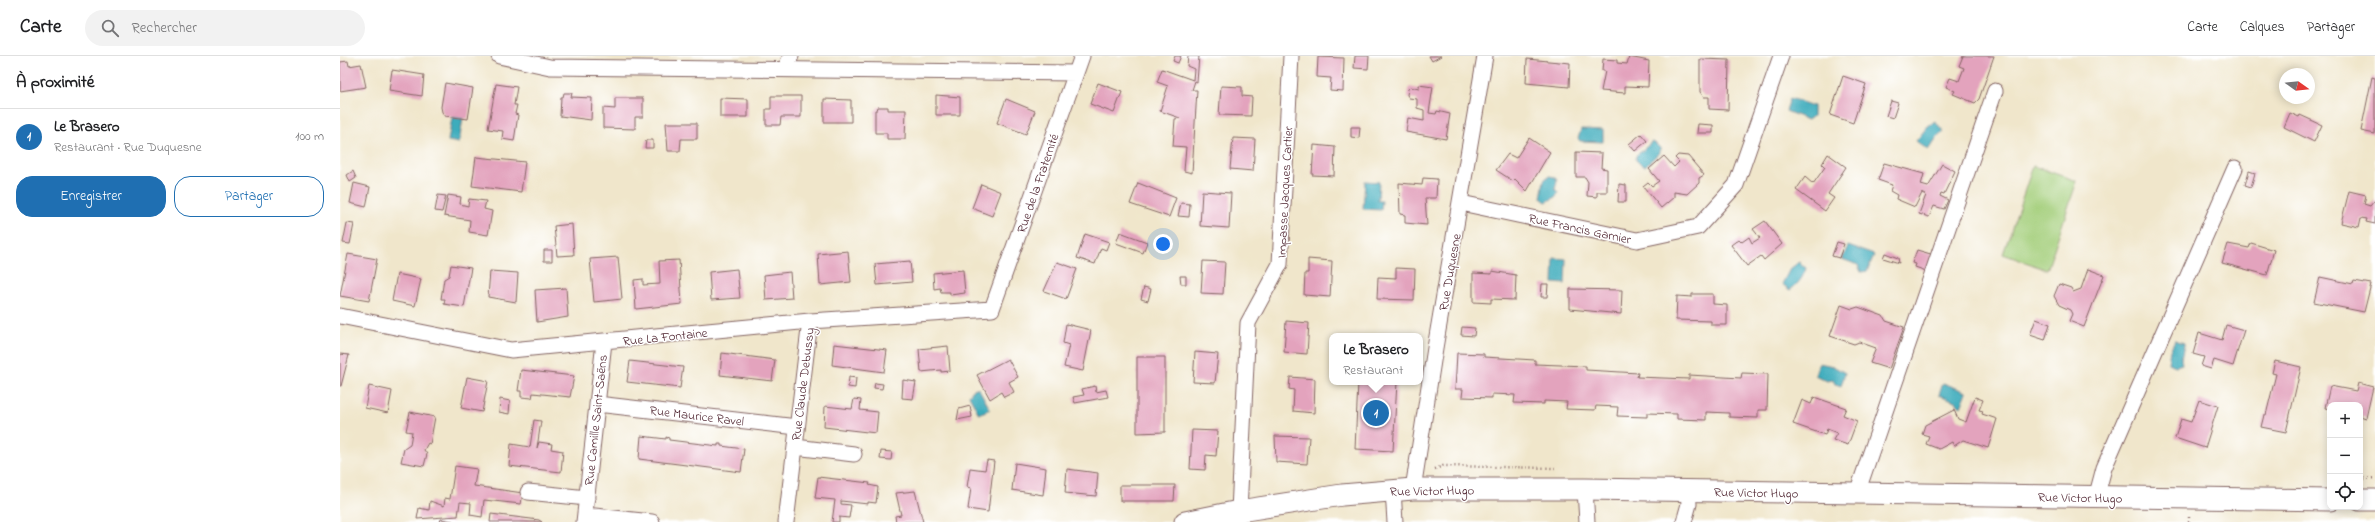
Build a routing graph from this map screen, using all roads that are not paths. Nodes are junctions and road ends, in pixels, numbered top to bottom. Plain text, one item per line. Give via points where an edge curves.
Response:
1 (498, 56) edge
2 (1082, 56) edge
3 (1291, 56) edge
4 (1485, 56) edge
5 (1781, 56) edge
6 (788, 63) edge
7 (1076, 73) junction
8 (1995, 91) dead end
9 (2235, 168) dead end
10 (1461, 204) junction
11 (992, 309) joint
12 (340, 316) edge
13 (810, 321) junction
14 (604, 342) junction
15 (597, 404) junction
16 (797, 427) junction
17 (795, 447) junction
18 (854, 454) dead end
19 (1414, 489) junction
20 (1585, 489) junction
21 (1393, 490) junction
22 (528, 492) dead end
23 (1688, 492) junction
24 (1857, 493) junction
25 (587, 498) junction
26 (2096, 498) junction
27 (2327, 500) edge
28 (2363, 500) edge
29 (2375, 500) edge
30 (1239, 511) junction
31 (584, 518) edge
32 (652, 522) edge
33 (786, 522) edge
34 (1189, 522) edge
35 (1395, 522) edge
36 (1587, 522) edge
37 (1684, 522) edge

1 - 6 street via 550,66
2 - 7 street, Rue de la Fraternité
3 - 30 street, Impasse Jacques Cartier via 1280,264 1248,324
4 - 10 street, Rue Duquesne
5 - 10 street, Rue Francis Garnier via 1736,185 1698,227 1636,240
6 - 7 street
7 - 11 street, Rue de la Fraternité
8 - 24 street
9 - 26 street via 2104,468
10 - 19 street, Rue Duquesne via 1434,348
11 - 13 street, Rue La Fontaine
12 - 14 street, Rue La Fontaine via 511,350
13 - 14 street, Rue La Fontaine
13 - 16 street, Rue Claude Debussy
14 - 15 street, Rue Camille Saint-Saëns
15 - 16 street, Rue Maurice Ravel
15 - 25 street, Rue Camille Saint-Saëns
16 - 17 street, Rue Claude Debussy
17 - 18 street, Rue Claude Debussy
17 - 33 street, Rue Claude Debussy
19 - 20 street, Rue Victor Hugo
19 - 21 street, Rue Victor Hugo
20 - 23 street, Rue Victor Hugo
20 - 36 street
21 - 30 street, Rue Victor Hugo
21 - 35 street
22 - 25 street, Rue Camille Saint-Saëns
23 - 24 street, Rue Victor Hugo
23 - 37 street via 1689,504
24 - 26 street, Rue Victor Hugo
25 - 31 street, Rue Camille Saint-Saëns
26 - 27 street, Rue Victor Hugo
28 - 29 street
30 - 34 street, Rue Victor Hugo
31 - 32 street

